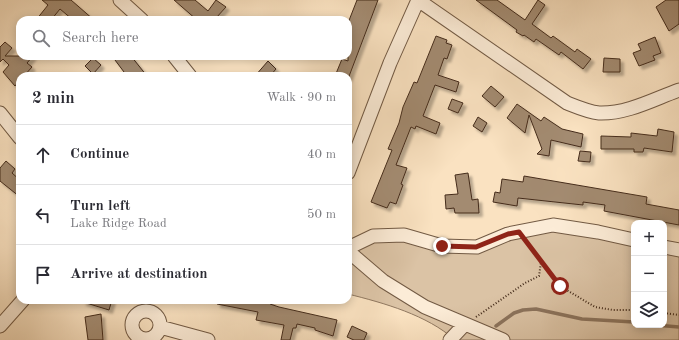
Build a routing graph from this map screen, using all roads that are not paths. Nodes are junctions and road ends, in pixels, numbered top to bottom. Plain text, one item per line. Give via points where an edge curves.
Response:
1 (120, 0) edge
2 (418, 0) edge
3 (138, 16) edge
4 (177, 60) edge
5 (187, 72) edge
6 (679, 90) edge
7 (0, 113) edge
8 (16, 133) edge
9 (352, 163) edge
10 (631, 239) edge
11 (352, 246) edge
12 (667, 248) edge
13 (679, 250) edge
14 (352, 254) edge
15 (19, 304) edge
16 (465, 324) junction
17 (0, 326) edge
18 (160, 327) dead end
19 (208, 340) edge
20 (450, 340) edge
21 (503, 340) edge

1 - 3 street
2 - 6 street via 567,103 583,109 598,113 615,112
2 - 9 street via 390,63
4 - 5 street
7 - 8 street
10 - 11 street via 553,225 508,234 476,247 442,246 404,235 373,236
12 - 13 street
14 - 16 street via 383,281 425,307
15 - 17 street
16 - 20 street
16 - 21 street
18 - 19 street

